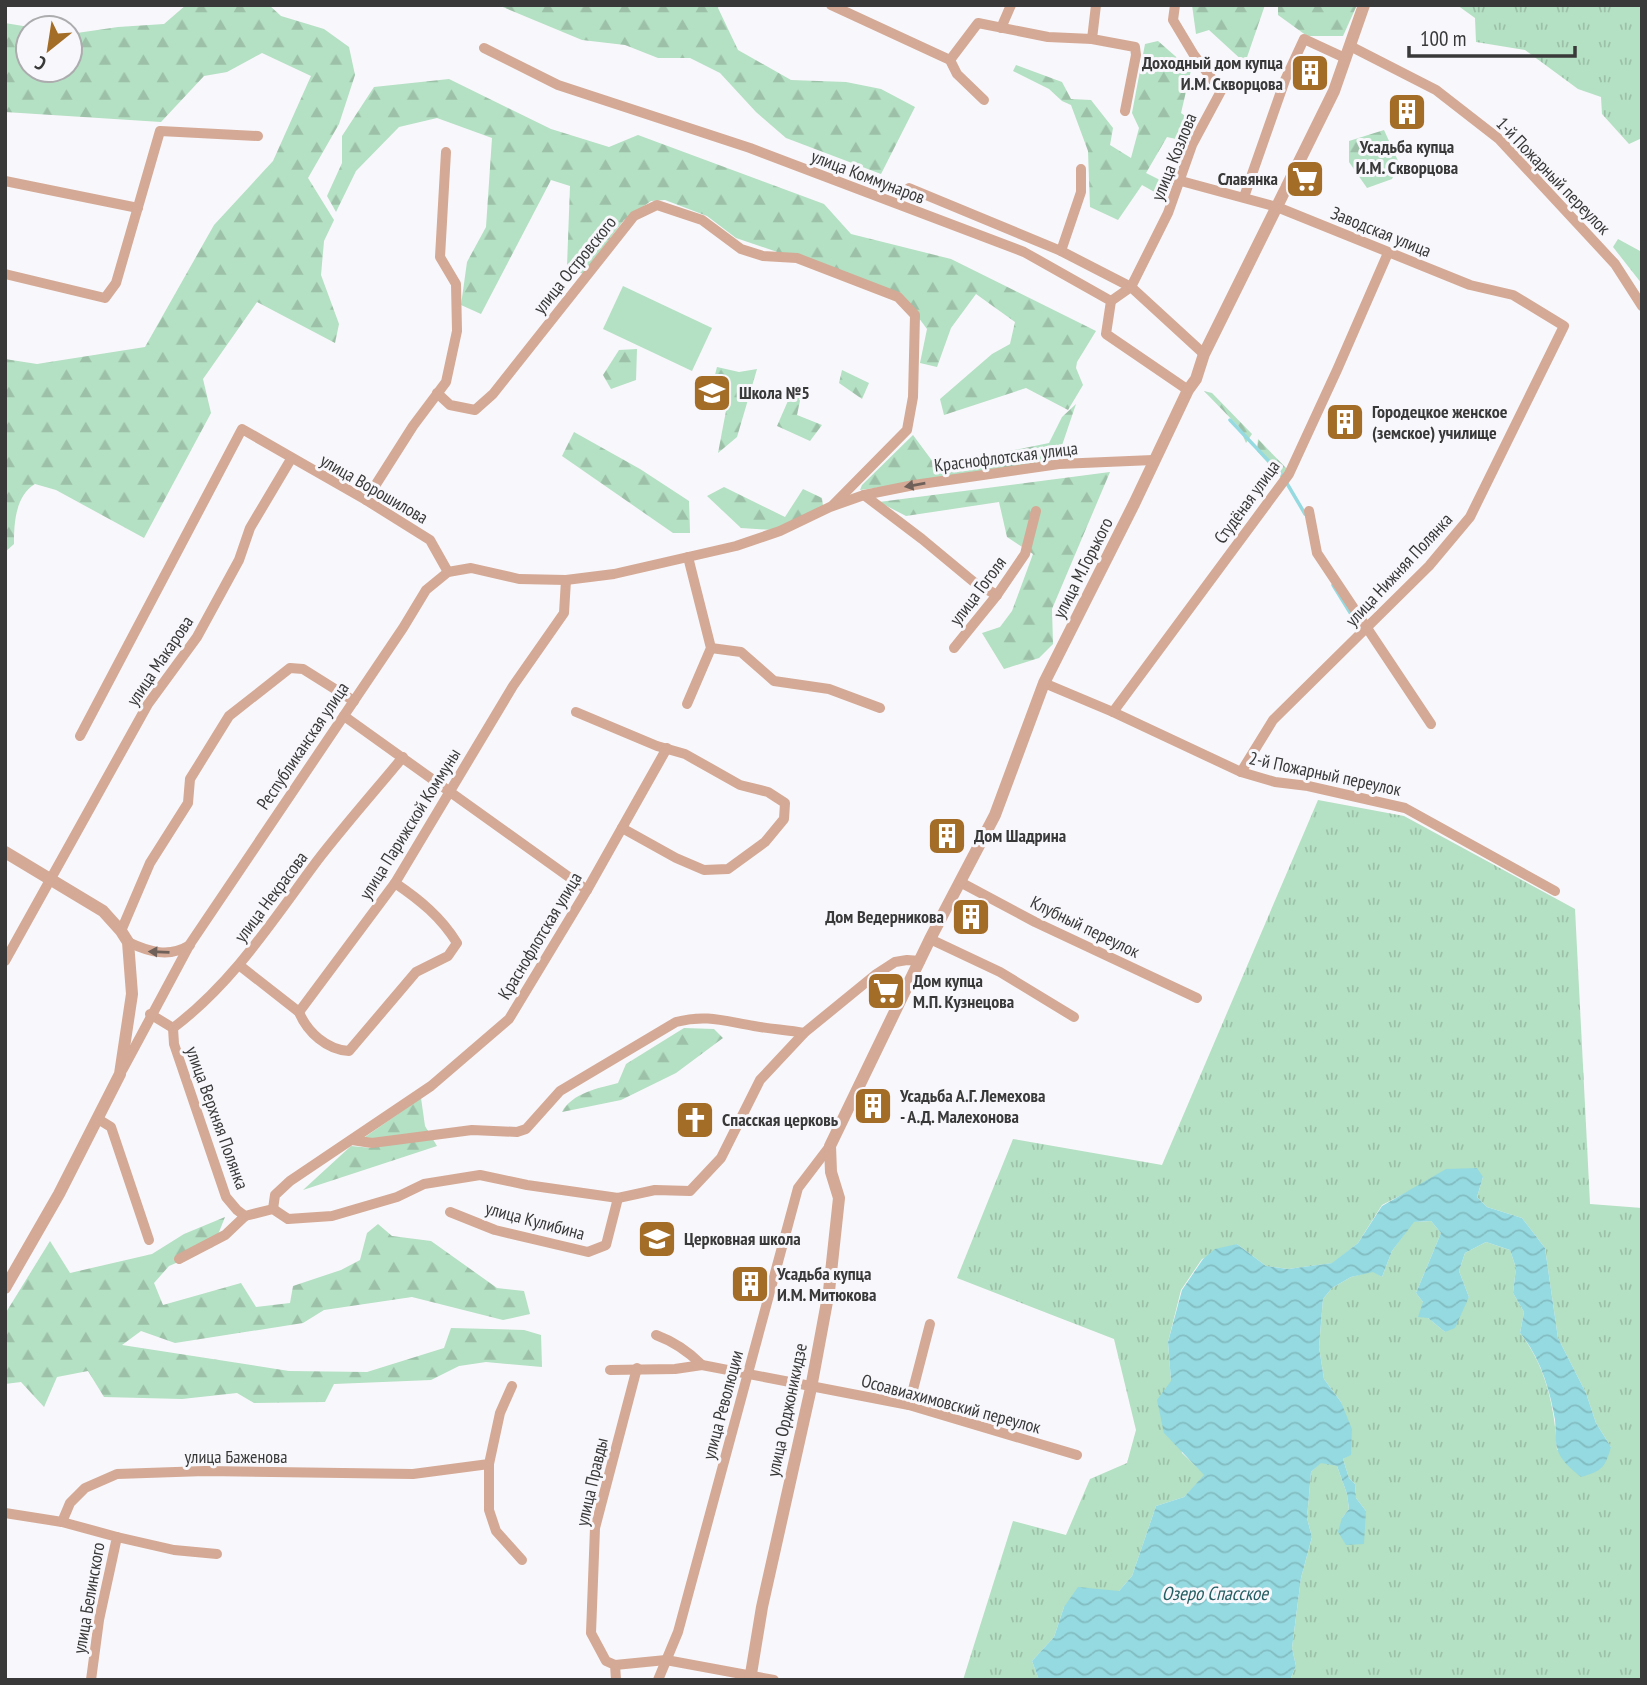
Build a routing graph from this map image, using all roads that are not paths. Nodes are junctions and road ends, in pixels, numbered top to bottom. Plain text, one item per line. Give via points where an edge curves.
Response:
1 (831, 5) edge
2 (1011, 5) edge
3 (1096, 5) edge
4 (1175, 5) edge
5 (1364, 5) edge
6 (1001, 28) junction
7 (1092, 39) junction
8 (484, 48) dead end
9 (1348, 52) junction
10 (950, 60) junction
11 (984, 100) dead end
12 (1125, 111) dead end
13 (258, 136) dead end
14 (446, 152) dead end
15 (1081, 169) dead end
16 (5, 181) edge
17 (1181, 181) junction
18 (909, 188) dead end
19 (1244, 197) junction
20 (1277, 206) junction
21 (138, 208) junction
22 (1060, 251) junction
23 (1388, 253) junction
24 (5, 274) edge
25 (1131, 287) junction
26 (1111, 300) junction
27 (1642, 306) edge
28 (915, 315) joint
29 (1564, 326) joint
30 (1204, 354) junction
31 (1188, 390) junction
32 (437, 394) junction
33 (242, 429) joint
34 (291, 458) junction
35 (1153, 460) junction
36 (864, 495) junction
37 (366, 500) junction
38 (830, 508) junction
39 (1036, 511) dead end
40 (1309, 511) dead end
41 (688, 557) junction
42 (448, 572) junction
43 (566, 580) junction
44 (997, 595) junction
45 (1366, 629) junction
46 (711, 648) junction
47 (954, 648) dead end
48 (1044, 683) junction
49 (354, 701) junction
50 (687, 704) dead end
51 (880, 708) dead end
52 (576, 712) dead end
53 (1113, 712) junction
54 (344, 716) junction
55 (1431, 724) dead end
56 (80, 736) dead end
57 (667, 748) junction
58 (403, 757) junction
59 (1241, 772) junction
60 (450, 792) junction
61 (622, 828) junction
62 (5, 852) edge
63 (51, 878) junction
64 (960, 882) junction
65 (395, 883) junction
66 (587, 890) junction
67 (1555, 891) dead end
68 (125, 936) junction
69 (930, 939) junction
70 (190, 944) junction
71 (5, 961) edge
72 (920, 961) junction
73 (239, 965) junction
74 (1198, 998) dead end
75 (299, 1012) junction
76 (150, 1014) junction
77 (1074, 1017) dead end
78 (173, 1028) junction
79 (804, 1033) junction
80 (120, 1074) junction
81 (97, 1119) junction
82 (352, 1140) junction
83 (831, 1146) junction
84 (618, 1198) junction
85 (273, 1209) junction
86 (450, 1212) dead end
87 (245, 1216) junction
88 (149, 1240) dead end
89 (180, 1259) dead end
90 (5, 1288) edge
91 (930, 1324) dead end
92 (656, 1335) dead end
93 (702, 1365) junction
94 (637, 1368) junction
95 (610, 1370) dead end
96 (747, 1375) junction
97 (512, 1386) dead end
98 (811, 1388) junction
99 (909, 1405) junction
100 (1077, 1455) dead end
101 (489, 1464) junction
102 (5, 1513) edge
103 (62, 1522) junction
104 (117, 1537) junction
105 (217, 1554) dead end
106 (522, 1560) dead end
107 (666, 1660) junction
108 (615, 1665) junction
109 (751, 1677) edge
110 (91, 1680) edge
111 (616, 1680) edge
112 (658, 1680) edge
113 (774, 1680) edge

1 - 10 street
2 - 6 street
3 - 7 street
4 - 17 street, улица Козлова via 1173,20 1221,91 1192,145
5 - 9 street, улица М.Горького
6 - 7 street
6 - 10 street via 978,23
7 - 12 street via 1135,47
8 - 26 street, улица Коммунаров via 558,85 750,148 1024,251
9 - 19 street, 1-й Пожарный переулок via 1304,39
9 - 20 street, улица М.Горького via 1334,91
9 - 27 street, 1-й Пожарный переулок via 1436,90 1499,139 1615,264
10 - 11 street via 957,74
13 - 21 street via 160,131
14 - 32 street via 440,257 456,284 457,331 446,382
15 - 22 street via 1082,192
16 - 21 street
17 - 19 street, Заводская улица
17 - 25 street, улица Козлова
18 - 22 street, улица Коммунаров
19 - 20 street, Заводская улица
20 - 23 street, Заводская улица
20 - 30 street, улица М.Горького
21 - 24 street via 116,283 105,298
22 - 25 street, улица Коммунаров
23 - 29 street, Заводская улица via 1470,285 1513,295
23 - 53 street, Студёная улица via 1289,474
25 - 26 street
25 - 30 street, улица Коммунаров
26 - 31 street via 1106,334
28 - 32 street, улица Островского via 898,297 797,258 741,249 702,220 657,205 634,216 493,394 475,410 450,405
28 - 38 street, Краснофлотская улица via 913,397 906,430
29 - 45 street, улица Нижняя Полянка via 1470,517
30 - 31 street, улица М.Горького
31 - 35 street, улица М.Горького
32 - 37 street
33 - 34 street, улица Ворошилова
33 - 56 street, улица Макарова
34 - 37 street, улица Ворошилова
34 - 63 street, улица Макарова via 250,528 239,560 197,637 148,704
35 -> 36 street, Краснофлотская улица via 1059,464
35 - 48 street, улица М.Горького
36 - 38 street, Краснофлотская улица
36 - 44 street via 975,583
37 - 42 street, улица Ворошилова via 430,540
38 - 41 street, Краснофлотская улица via 780,531
39 - 44 street, улица Гоголя via 1025,554
40 - 45 street via 1317,553
41 - 43 street
41 - 46 street
42 - 43 street via 471,568 519,579
42 - 49 street, Республиканская улица via 426,590
43 - 60 street, улица Парижской Коммуны via 564,613 513,686
44 - 47 street, улица Гоголя
45 - 55 street
45 - 59 street, улица Нижняя Полянка via 1273,720
46 - 50 street
46 - 51 street via 741,652 774,681 829,689
48 - 53 street, 2-й Пожарный переулок
48 - 64 street, улица М.Горького via 995,815
49 - 54 street, Республиканская улица
49 - 68 street via 303,670 290,668 229,716 190,779 188,803 150,863
52 - 57 street
53 - 59 street, 2-й Пожарный переулок
54 - 58 street
54 - 70 street, Республиканская улица
57 - 61 street, Краснофлотская улица
57 - 61 street via 740,785 768,792 785,803 784,819 765,842 728,869 704,870
58 - 60 street
58 - 73 street, улица Некрасова
59 - 67 street, 2-й Пожарный переулок via 1405,808
60 - 65 street, улица Парижской Коммуны
60 - 66 street
61 - 66 street, Краснофлотская улица
62 - 63 street
63 - 68 street via 103,911
63 - 71 street, улица Макарова
64 - 69 street, улица М.Горького
64 - 74 street, Клубный переулок
65 - 75 street, улица Парижской Коммуны
65 - 75 street via 422,901 448,929 457,943 454,951 416,972 349,1051 333,1050 303,1024
66 - 82 street, Краснофлотская улица via 509,1018 431,1086
70 -> 68 street via 166,954 146,951
68 - 80 street via 132,994
69 - 72 street, улица М.Горького
69 - 77 street via 1000,972
70 - 76 street, Республиканская улица
72 - 79 street via 895,962
72 - 83 street, улица М.Горького
73 - 75 street
73 - 78 street, улица Некрасова via 212,996
76 - 78 street
76 - 80 street, Республиканская улица
78 - 87 street, улица Верхняя Полянка via 174,1044 226,1197
79 - 82 street via 695,1017 676,1022 560,1090 526,1129 472,1130 372,1143
79 - 84 street via 760,1080 721,1158 690,1191
80 - 81 street
81 - 88 street via 111,1127
81 - 90 street
82 - 85 street, Краснофлотская улица via 290,1181 275,1195
83 - 96 street, улица Революции via 798,1188
83 - 98 street, улица Орджоникидзе via 831,1172 839,1198
84 - 85 street via 480,1175 424,1184 332,1216 288,1219
84 - 86 street, улица Кулибина via 606,1245 588,1252 495,1230
85 - 87 street
87 - 89 street via 225,1235
91 - 99 street
92 - 93 street via 689,1351
93 - 94 street, Осоавиахимовский переулок
93 - 96 street, Осоавиахимовский переулок
94 - 95 street, Осоавиахимовский переулок
94 - 108 street, улица Правды via 595,1528 591,1633 606,1661
96 - 98 street, Осоавиахимовский переулок
96 - 107 street, улица Революции via 678,1632
97 - 101 street via 500,1413
98 - 99 street, Осоавиахимовский переулок
98 - 109 street, улица Орджоникидзе
99 - 100 street, Осоавиахимовский переулок
101 - 103 street, улица Баженова via 413,1475 117,1474 85,1488 70,1503
101 - 106 street via 492,1521
102 - 103 street
103 - 104 street, улица Белинского
104 - 105 street
104 - 110 street, улица Белинского
107 - 108 street
107 - 109 street
107 - 112 street, улица Революции
108 - 111 street
109 - 113 street

